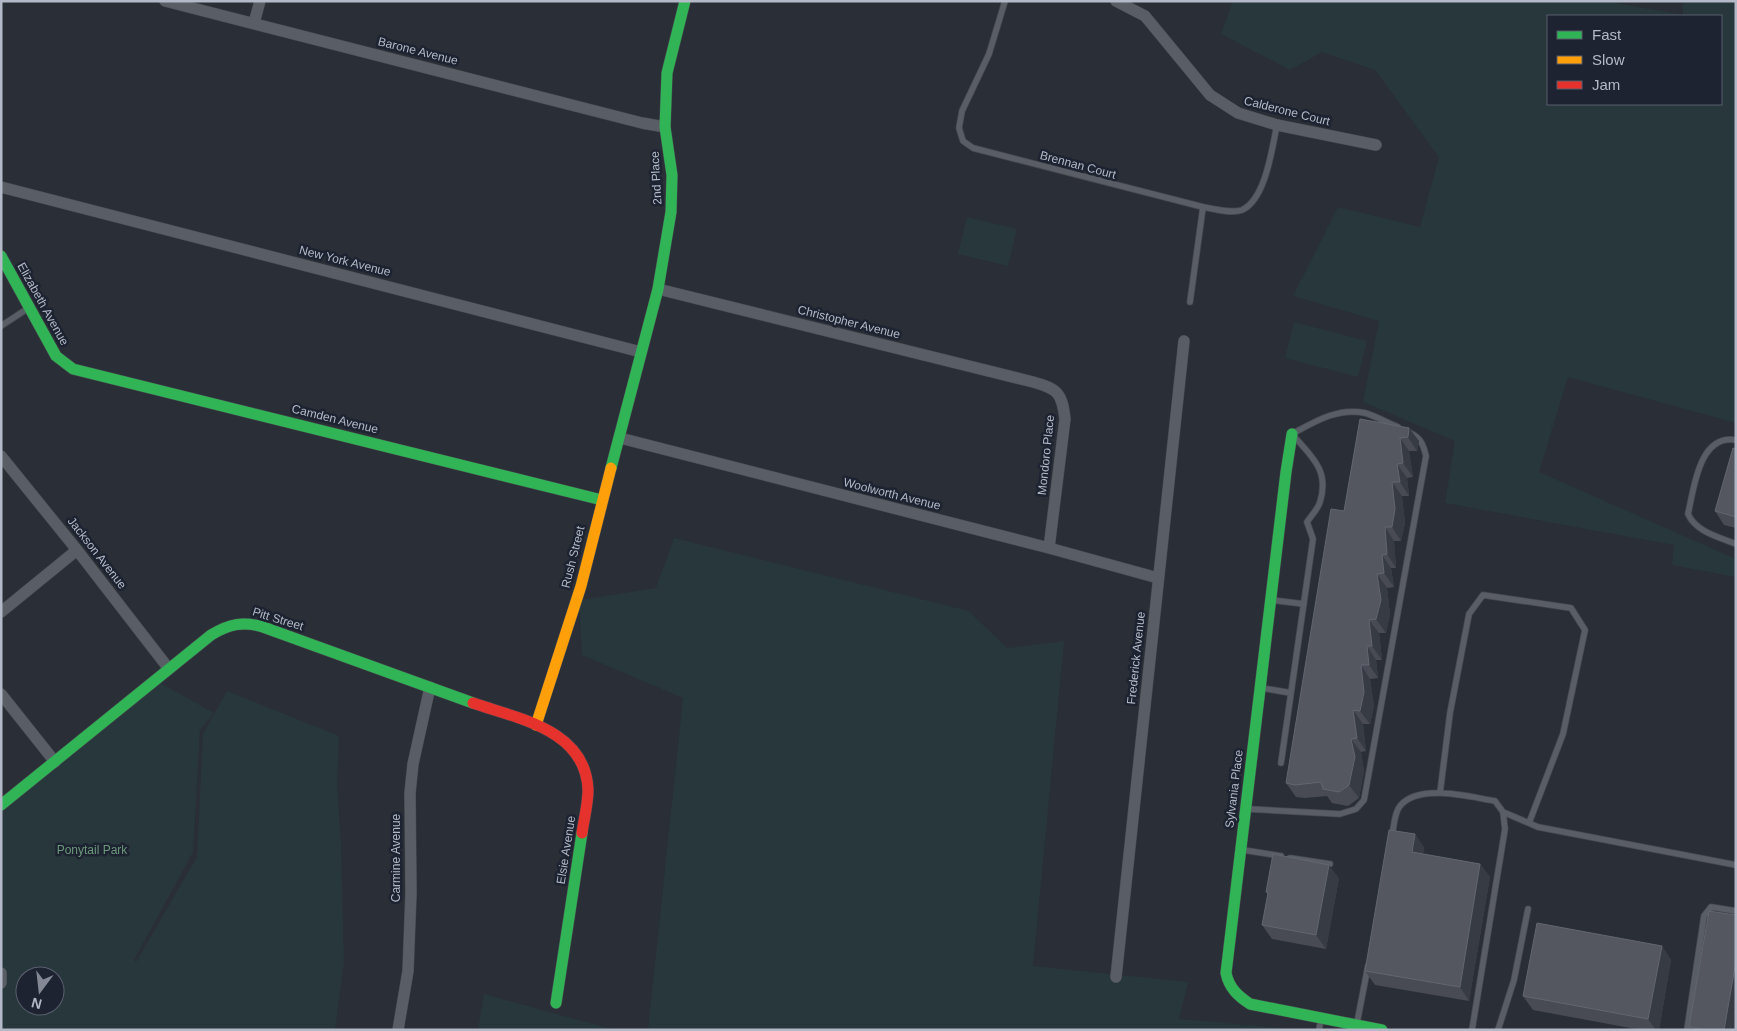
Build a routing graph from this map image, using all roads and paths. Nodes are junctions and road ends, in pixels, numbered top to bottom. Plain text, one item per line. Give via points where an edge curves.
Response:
1 (164, 1) edge
2 (260, 1) edge
3 (685, 1) edge
4 (1005, 1) edge
5 (1116, 1) edge
6 (254, 23) junction
7 (1277, 125) junction
8 (665, 127) junction
9 (1376, 145) dead end
10 (1, 187) edge
11 (1203, 207) junction
12 (1, 256) edge
13 (658, 288) junction
14 (1190, 302) dead end
15 (29, 307) junction
16 (1, 326) edge
17 (1184, 341) dead end
18 (641, 352) junction
19 (63, 363) joint
20 (1033, 382) joint
21 (1292, 434) junction
22 (620, 438) junction
23 (1736, 440) edge
24 (1, 456) edge
25 (602, 500) junction
26 (1736, 544) edge
27 (1050, 548) junction
28 (77, 550) junction
29 (1158, 578) junction
30 (1270, 600) junction
31 (1304, 604) junction
32 (1, 612) edge
33 (169, 669) junction
34 (430, 687) junction
35 (1260, 688) junction
36 (1291, 693) junction
37 (1, 694) edge
38 (536, 725) junction
39 (55, 762) junction
40 (1281, 763) dead end
41 (1440, 793) junction
42 (1, 805) edge
43 (1246, 809) junction
44 (1503, 812) junction
45 (1529, 823) junction
46 (1390, 848) edge
47 (1241, 850) junction
48 (1330, 864) edge
49 (1736, 865) edge
50 (1528, 909) dead end
51 (1736, 911) edge
52 (1369, 960) edge
53 (1, 973) edge
54 (1116, 977) dead end
55 (1, 983) edge
56 (556, 1003) dead end
57 (1320, 1024) edge
58 (1357, 1025) junction
59 (398, 1030) edge
60 (1382, 1030) edge
61 (1472, 1030) edge
62 (1498, 1030) edge
63 (1687, 1030) edge

1 - 6 street, Barone Avenue
2 - 6 street
3 - 8 street, 2nd Place via 667,73
4 - 11 lane, Brennan Court via 989,54 962,111 959,128 963,140 973,148
5 - 7 street, Calderone Court via 1145,16 1220,103 1238,113
6 - 8 street, Barone Avenue
7 - 9 street, Calderone Court
7 - 11 lane, Brennan Court via 1265,178 1253,203 1241,211
8 - 13 street, 2nd Place via 672,175 671,212
10 - 18 street, New York Avenue
11 - 14 lane
12 - 15 street, Elizabeth Avenue
13 - 18 street, 2nd Place
13 - 20 street, Christopher Avenue
15 - 16 lane
15 - 19 street, Elizabeth Avenue
17 - 29 street, Frederick Avenue
18 - 22 street, Rush Street
19 - 25 street, Camden Avenue
20 - 27 street, Mondoro Place via 1057,392 1065,419
21 - 30 street, Sylvania Place
21 - 31 lane via 1319,466 1323,479 1320,504 1307,522 1313,539
21 - 43 lane via 1321,419 1347,411 1366,414 1418,436 1426,456 1364,800 1356,809 1340,814
22 - 25 street, Rush Street
22 - 27 street, Woolworth Avenue
23 - 26 lane via 1715,443 1707,451 1688,514 1705,532
24 - 28 street, Jackson Avenue
25 - 38 street, Rush Street via 581,586
27 - 29 street, Woolworth Avenue
28 - 32 street
28 - 33 street, Jackson Avenue
29 - 54 street, Frederick Avenue
30 - 31 lane
30 - 35 street, Sylvania Place
31 - 36 lane
33 - 34 street, Pitt Street via 224,627 248,622
33 - 39 street, Pitt Street
34 - 38 street, Pitt Street
34 - 59 street, Carmine Avenue via 410,793 408,961
35 - 36 lane
35 - 43 street, Sylvania Place
36 - 40 lane
37 - 39 street
38 - 56 street, Elsie Avenue via 569,743 584,766 587,779 587,800
39 - 42 street, Pitt Street
41 - 44 lane via 1495,801
41 - 45 lane via 1450,713 1469,614 1483,595 1571,608 1585,630 1563,734
41 - 46 lane via 1411,798 1399,806
43 - 47 street, Sylvania Place
44 - 45 lane
44 - 61 lane via 1505,829
45 - 49 lane
47 - 48 lane
47 - 57 street, Sylvania Place via 1227,983 1234,993 1250,1004
50 - 62 lane via 1514,980
51 - 63 lane via 1711,907 1704,916
52 - 58 lane
53 - 55 street
57 - 58 street, Sylvania Place
58 - 60 street, Sylvania Place

